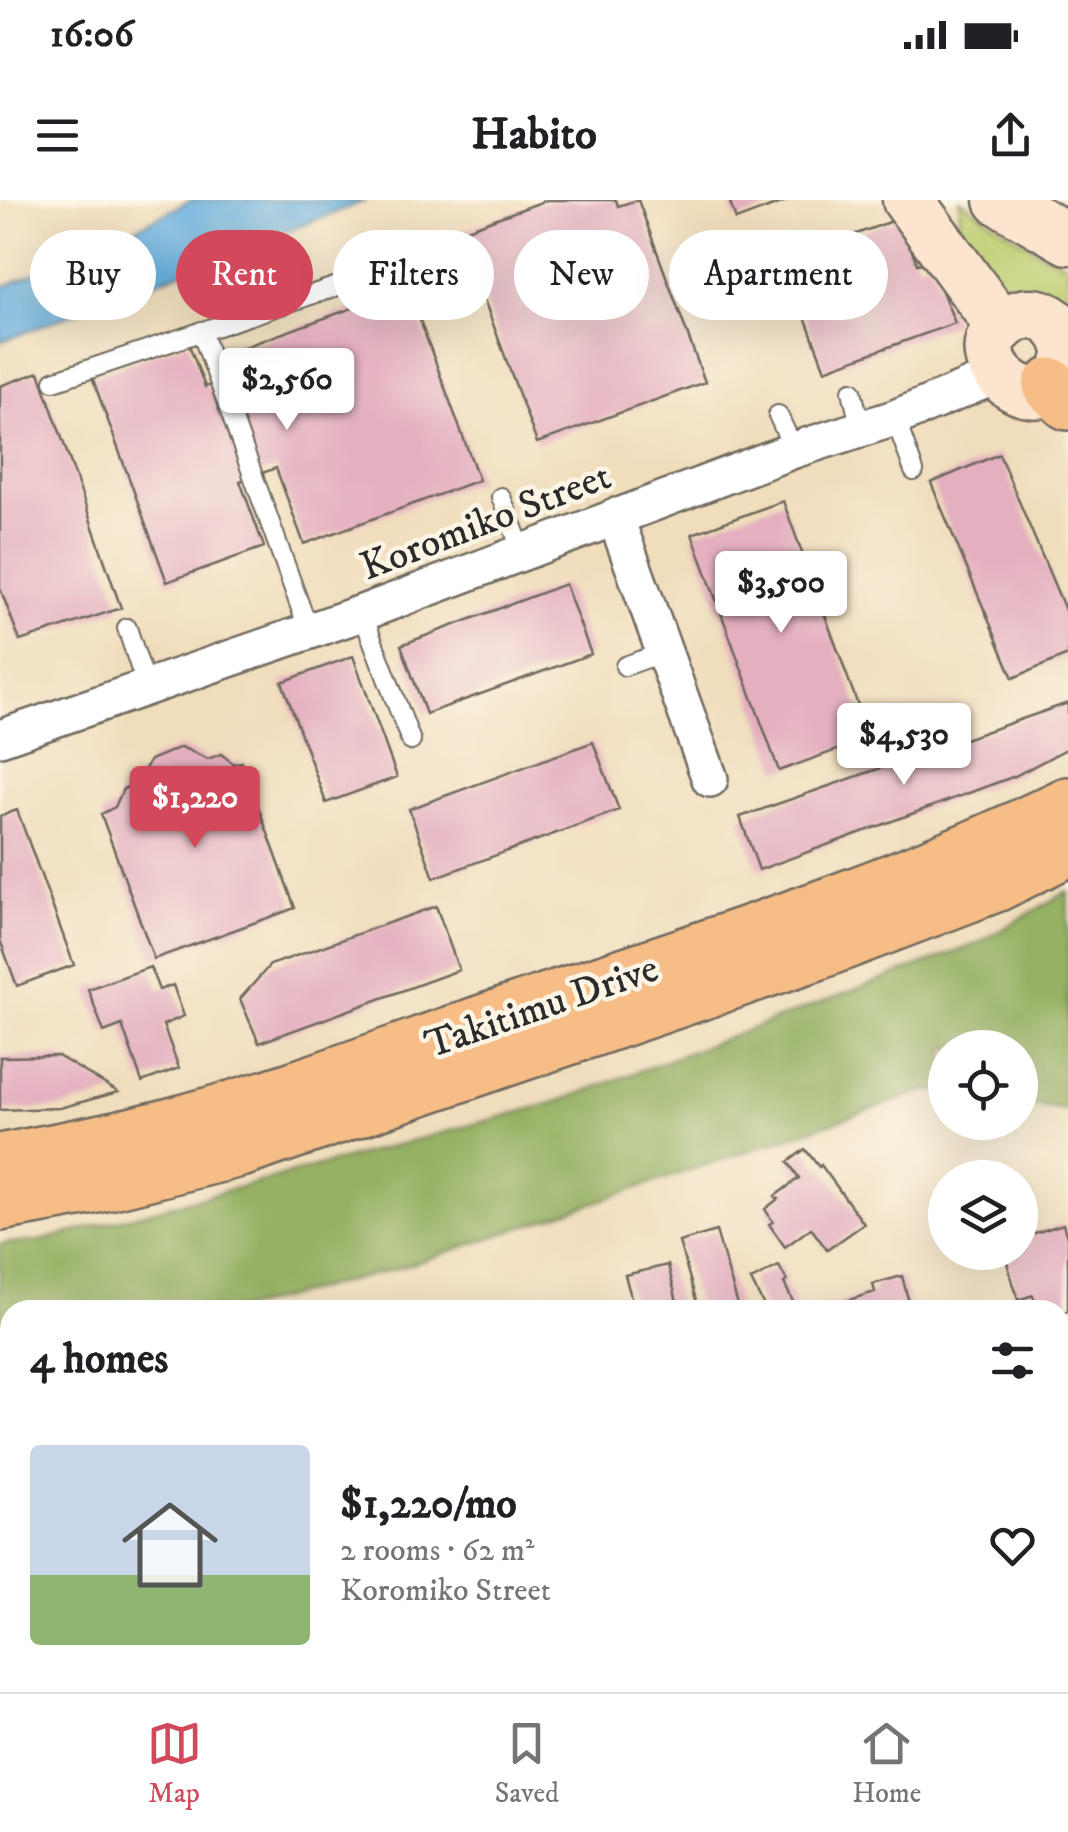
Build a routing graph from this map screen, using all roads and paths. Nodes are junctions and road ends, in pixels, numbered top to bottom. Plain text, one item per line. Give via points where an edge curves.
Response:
1 (908, 200) edge
2 (947, 200) edge
3 (1000, 200) edge
4 (1068, 238) edge
5 (950, 260) junction
6 (333, 288) edge
7 (201, 332) junction
8 (999, 351) junction
9 (1065, 363) edge
10 (54, 381) dead end
11 (852, 391) dead end
12 (778, 415) dead end
13 (896, 418) junction
14 (861, 430) junction
15 (794, 450) junction
16 (914, 471) dead end
17 (501, 497) dead end
18 (615, 516) junction
19 (522, 551) junction
20 (362, 613) junction
21 (126, 628) dead end
22 (309, 631) junction
23 (664, 652) junction
24 (625, 666) dead end
25 (147, 688) junction
26 (0, 738) edge
27 (411, 742) dead end
28 (1068, 777) edge
29 (710, 779) dead end
30 (1068, 805) edge
31 (1068, 848) edge
32 (764, 930) junction
33 (0, 1162) edge
34 (0, 1203) edge

1 - 5 main road
2 - 5 main road
3 - 4 main road
5 - 8 main road
6 - 7 lane
7 - 10 lane
7 - 22 lane
8 - 9 main road via 1016,390 1040,391
8 - 9 main road via 1021,315 1044,316 1062,331
8 - 13 street, Koromiko Street
11 - 14 lane
12 - 15 lane
13 - 14 street, Koromiko Street
13 - 16 lane
14 - 15 street, Koromiko Street
15 - 18 street, Koromiko Street
17 - 19 lane
18 - 19 street, Koromiko Street
18 - 23 street
19 - 20 street, Koromiko Street
20 - 22 street, Koromiko Street
20 - 27 lane
21 - 25 lane
22 - 25 street, Koromiko Street
23 - 24 lane
23 - 29 street
25 - 26 street, Koromiko Street
28 - 32 highway
30 - 32 highway, Takitimu Drive via 921,871
31 - 34 highway, Takitimu Drive via 995,884 814,953 240,1150
32 - 33 highway, Takitimu Drive via 238,1107

